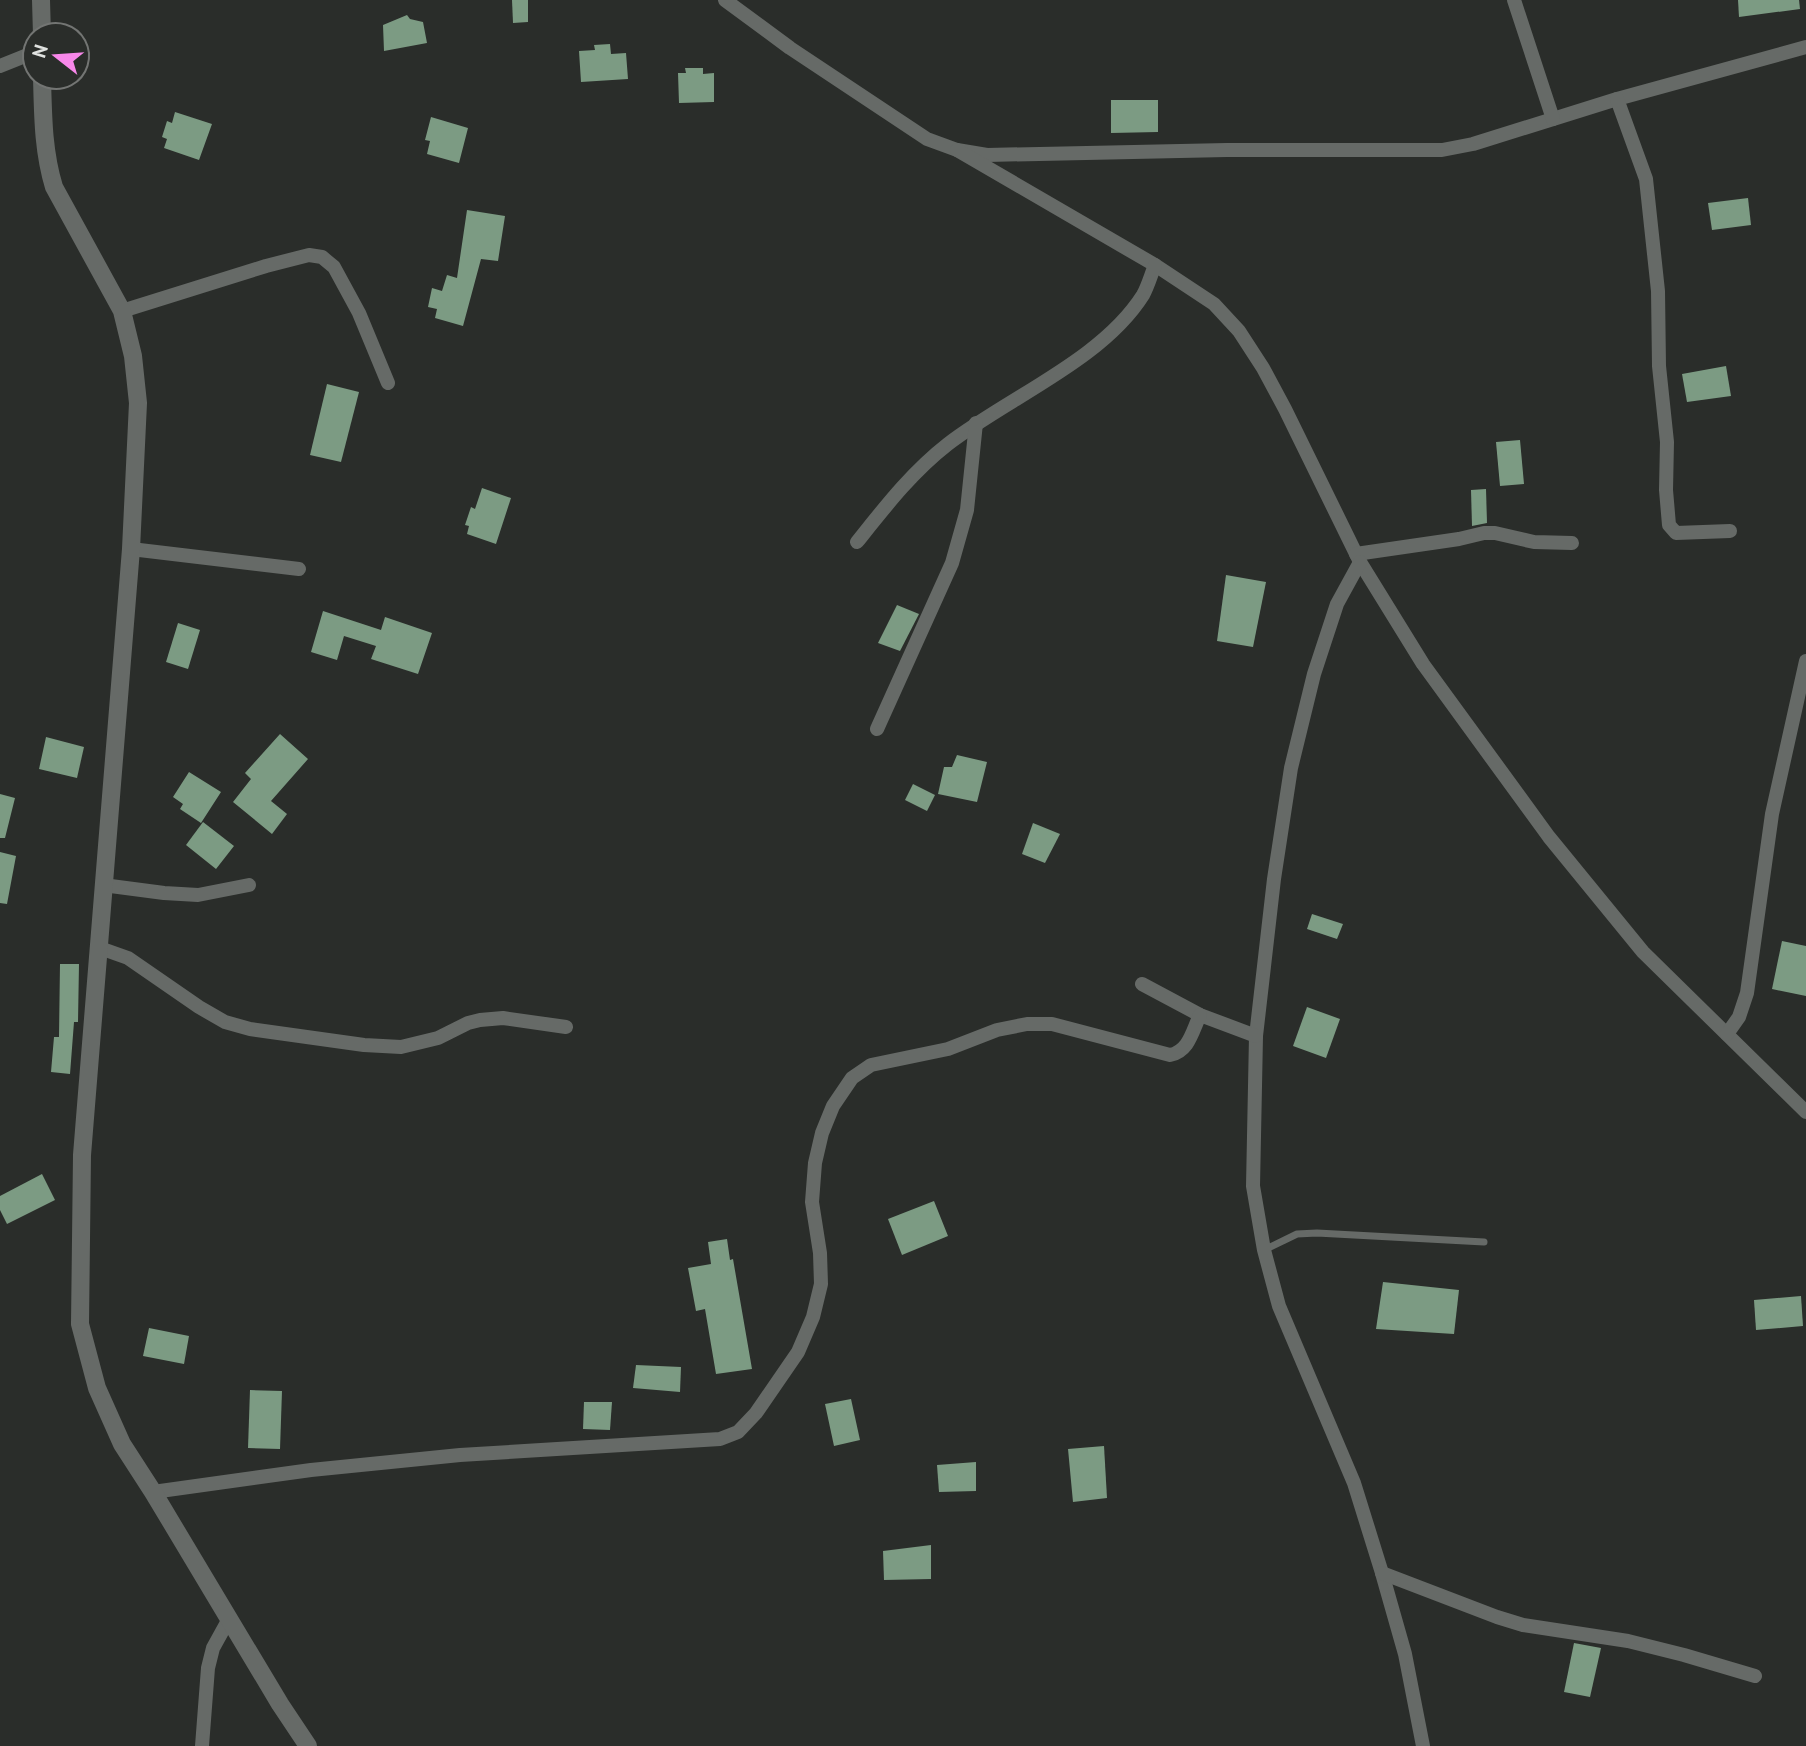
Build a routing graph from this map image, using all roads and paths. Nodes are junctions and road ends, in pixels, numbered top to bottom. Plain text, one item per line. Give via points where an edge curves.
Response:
1 (41, 0) edge
2 (725, 0) edge
3 (1514, 0) edge
4 (42, 21) edge
5 (1806, 47) edge
6 (21, 58) edge
7 (0, 66) edge
8 (42, 91) edge
9 (1617, 99) junction
10 (1553, 119) junction
11 (957, 150) junction
12 (1155, 265) junction
13 (122, 311) junction
14 (388, 383) dead end
15 (976, 422) junction
16 (1730, 531) dead end
17 (857, 542) dead end
18 (1572, 543) dead end
19 (131, 549) junction
20 (1358, 558) junction
21 (299, 569) dead end
22 (1806, 661) edge
23 (877, 729) dead end
24 (103, 885) junction
25 (249, 885) dead end
26 (97, 947) junction
27 (1142, 984) dead end
28 (1200, 1015) junction
29 (566, 1027) dead end
30 (1727, 1034) junction
31 (1256, 1036) junction
32 (1806, 1112) edge
33 (1484, 1242) dead end
34 (1264, 1250) junction
35 (153, 1492) junction
36 (1382, 1573) junction
37 (229, 1619) junction
38 (1755, 1676) dead end
39 (202, 1746) edge
40 (308, 1746) edge
41 (1423, 1746) edge

1 - 4 street
2 - 11 street via 927,139
3 - 10 street
5 - 9 street
6 - 7 street
8 - 13 street via 47,166 54,187
9 - 10 street
9 - 16 street via 1646,179 1658,291 1669,525 1676,533
10 - 11 street via 1442,150 987,155
11 - 12 street
12 - 15 street via 1132,311 1098,345
12 - 20 street via 1213,304 1239,331 1285,409
13 - 14 street via 266,266 309,255 322,257 334,267 359,313
13 - 19 street via 138,403
15 - 17 street via 912,475
15 - 23 street via 967,510 952,563
18 - 20 street via 1484,533
19 - 21 street
19 - 24 street
20 - 30 street via 1423,664 1549,837 1643,952
20 - 31 street via 1314,674 1290,768
22 - 30 street via 1772,814 1747,993
24 - 25 street via 198,895
24 - 26 street
26 - 29 street via 128,958 225,1022 250,1029 401,1046 438,1038 480,1020 503,1018
26 - 35 street via 82,1155 80,1324 97,1388 122,1444
27 - 28 street
28 - 31 street
28 - 35 street via 1185,1047 1170,1055 1052,1024 1027,1024 948,1049 871,1065 852,1078 833,1106 815,1163 812,1202 821,1284 813,1317 798,1352 738,1432 720,1439 338,1467
30 - 32 street
31 - 34 street via 1253,1186
33 - 34 lane via 1307,1233
34 - 36 street via 1279,1306 1354,1483
35 - 37 street
36 - 38 street via 1523,1625 1628,1641
36 - 41 street via 1405,1654
37 - 39 street via 208,1668
37 - 40 street

